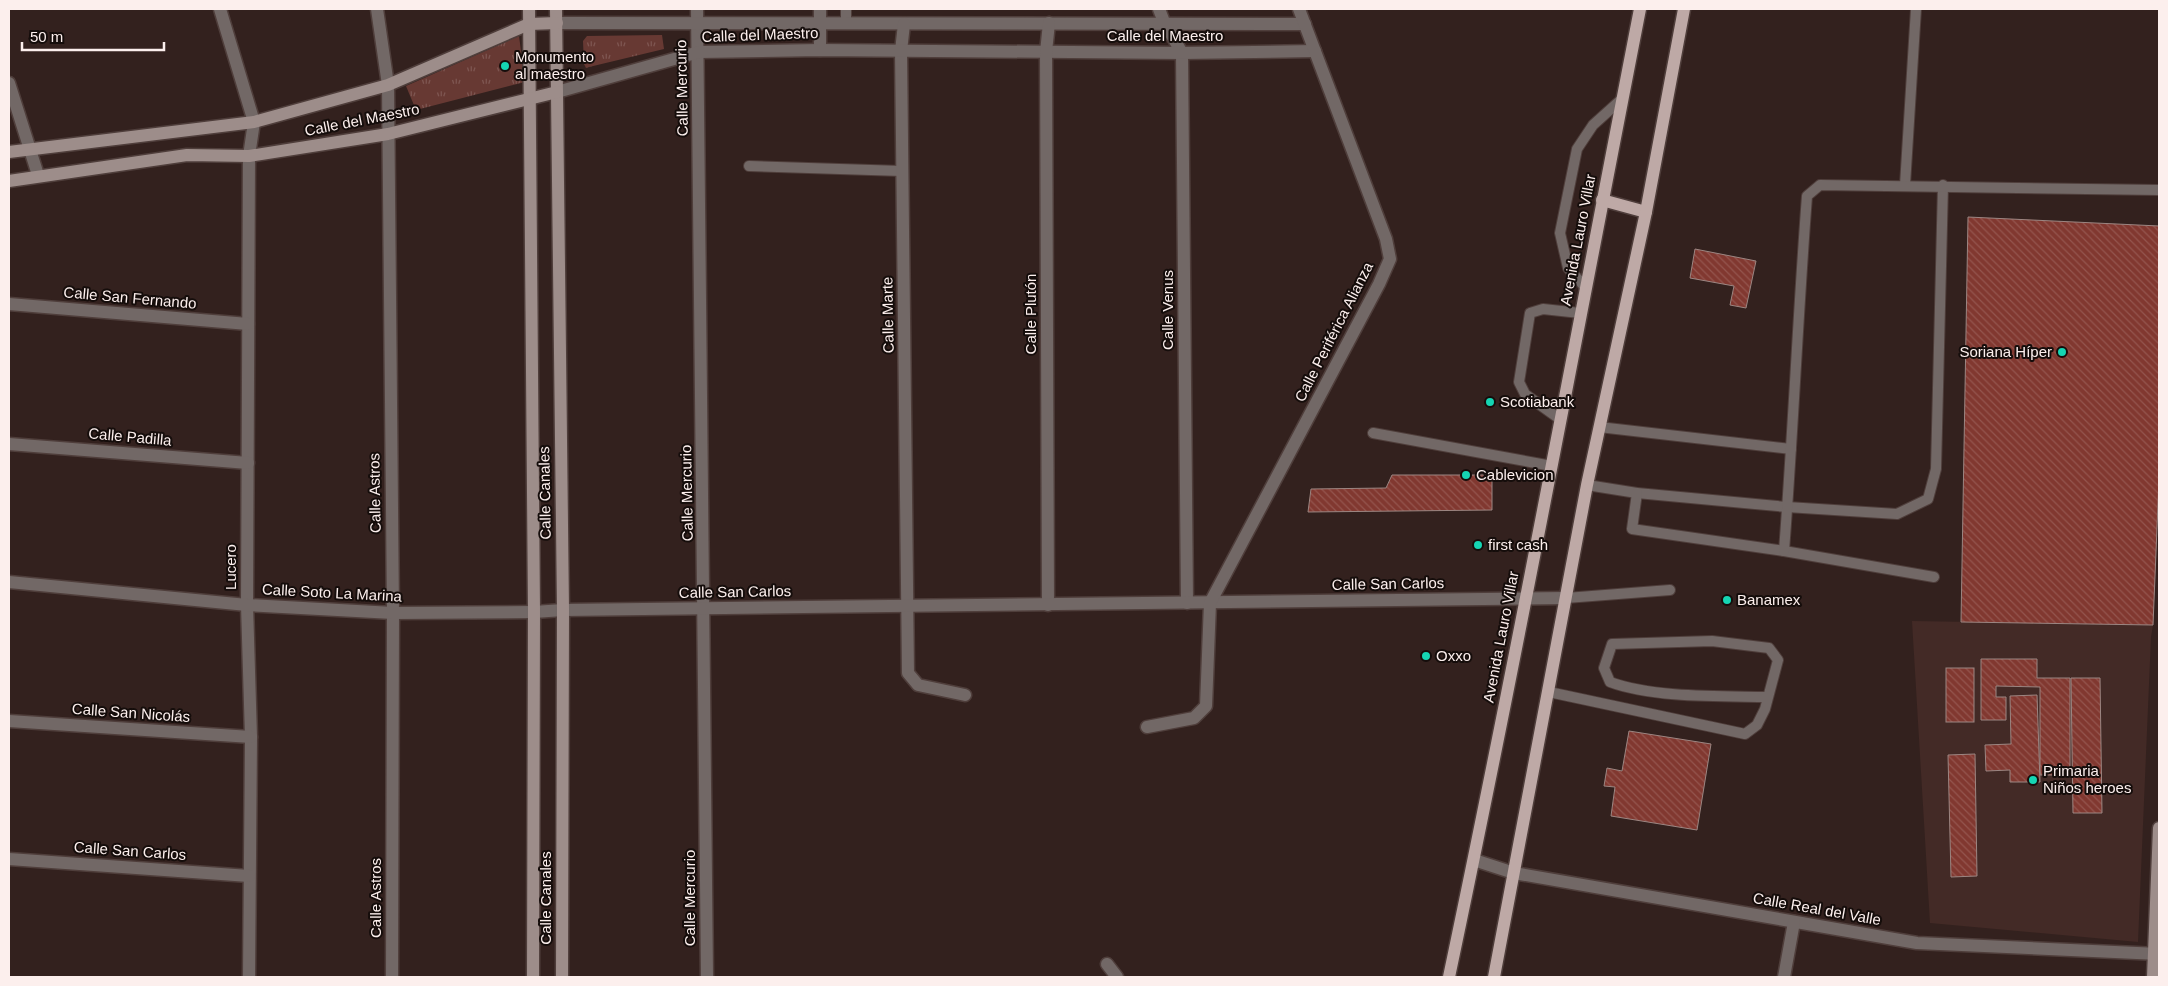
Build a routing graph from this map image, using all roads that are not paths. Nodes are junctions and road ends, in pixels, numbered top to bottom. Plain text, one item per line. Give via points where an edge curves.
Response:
1 (220, 9) edge
2 (377, 9) edge
3 (529, 9) edge
4 (556, 9) edge
5 (697, 9) edge
6 (820, 9) edge
7 (846, 9) edge
8 (1158, 9) edge
9 (1299, 9) edge
10 (1640, 9) edge
11 (1684, 9) edge
12 (1916, 9) edge
13 (1164, 22) junction
14 (556, 23) junction
15 (1049, 23) junction
16 (529, 24) junction
17 (820, 24) junction
18 (846, 24) junction
19 (904, 24) junction
20 (1305, 24) junction
21 (697, 25) junction
22 (820, 50) junction
23 (901, 51) junction
24 (1315, 51) junction
25 (698, 52) junction
26 (1046, 52) junction
27 (1182, 53) junction
28 (9, 83) edge
29 (388, 85) junction
30 (557, 92) junction
31 (531, 98) junction
32 (1623, 98) junction
33 (254, 122) junction
34 (388, 134) junction
35 (30, 149) junction
36 (9, 152) edge
37 (249, 156) junction
38 (749, 166) dead end
39 (902, 170) junction
40 (38, 175) junction
41 (9, 181) edge
42 (1905, 185) junction
43 (1943, 185) junction
44 (2159, 190) edge
45 (1602, 200) junction
46 (1646, 212) junction
47 (1585, 287) junction
48 (9, 304) edge
49 (1580, 313) junction
50 (248, 324) junction
51 (1561, 420) junction
52 (1599, 427) junction
53 (1373, 433) dead end
54 (9, 444) edge
55 (1792, 449) junction
56 (248, 463) junction
57 (1552, 466) junction
58 (1587, 484) junction
59 (1637, 493) junction
60 (1787, 507) junction
61 (1784, 551) junction
62 (1934, 577) dead end
63 (9, 582) edge
64 (1670, 590) dead end
65 (1566, 598) junction
66 (1524, 599) junction
67 (1187, 603) junction
68 (1210, 603) junction
69 (1048, 604) junction
70 (247, 606) junction
71 (908, 606) junction
72 (704, 608) junction
73 (563, 610) junction
74 (534, 612) junction
75 (393, 613) junction
76 (1549, 692) junction
77 (965, 695) dead end
78 (1768, 697) junction
79 (9, 722) edge
80 (1147, 727) dead end
81 (251, 737) junction
82 (2159, 828) edge
83 (9, 859) edge
84 (1474, 860) junction
85 (1514, 873) junction
86 (249, 876) junction
87 (1794, 922) junction
88 (2157, 954) edge
89 (1107, 964) dead end
90 (249, 977) edge
91 (392, 977) edge
92 (533, 977) edge
93 (562, 977) edge
94 (707, 977) edge
95 (1117, 977) edge
96 (1449, 977) edge
97 (1494, 977) edge
98 (1784, 977) edge
99 (2153, 977) edge

1 - 33 street
2 - 29 street, Calle Astros
3 - 16 main road, Calle Canales
4 - 14 main road, Calle Canales
5 - 21 street, Calle Mercurio
6 - 17 street
7 - 18 lane
8 - 13 street, Calle Venus
9 - 20 street, Calle Periférica Alianza
10 - 32 main road, Avenida Lauro Villar
11 - 46 main road
12 - 42 lane
13 - 15 street, Calle del Maestro
13 - 20 street, Calle del Maestro
13 - 27 street, Calle Venus
14 - 16 main road, Calle del Maestro
14 - 21 street, Calle del Maestro
14 - 30 main road, Calle Canales
15 - 19 street, Calle del Maestro
15 - 26 street, Calle Plutón
16 - 29 main road, Calle del Maestro
16 - 31 main road, Calle Canales
17 - 18 street, Calle del Maestro
17 - 21 street, Calle del Maestro
17 - 22 street
18 - 19 street, Calle del Maestro
19 - 23 street, Calle Marte
20 - 24 street, Calle Periférica Alianza
21 - 25 street, Calle Mercurio
22 - 23 street, Calle del Maestro
22 - 25 street, Calle del Maestro
23 - 26 street, Calle del Maestro
23 - 39 street, Calle Marte
24 - 27 street, Calle del Maestro
24 - 68 street, Calle Periférica Alianza via 1386,239 1390,259
25 - 30 street, Calle del Maestro
25 - 72 street, Calle Mercurio
26 - 27 street, Calle del Maestro
26 - 69 street, Calle Plutón
27 - 67 street, Calle Venus
28 - 35 street
29 - 33 main road, Calle del Maestro
29 - 34 street, Calle Astros
30 - 31 main road, Calle del Maestro
30 - 73 main road, Calle Canales
31 - 34 main road, Calle del Maestro
31 - 74 main road, Calle Canales
32 - 45 main road, Avenida Lauro Villar
32 - 47 lane via 1593,125 1577,148 1560,234 1568,268
33 - 35 main road, Calle del Maestro
33 - 37 street, Lucero
34 - 37 main road, Calle del Maestro
34 - 75 street, Calle Astros
35 - 36 main road, Calle del Maestro
35 - 40 street
37 - 40 main road, Calle del Maestro via 187,155
37 - 50 street, Lucero
38 - 39 lane
39 - 71 street, Calle Marte
40 - 41 main road, Calle del Maestro
42 - 43 lane
42 - 55 lane via 1820,185 1807,196 1796,338
43 - 44 lane
43 - 60 lane via 1936,469 1928,499 1897,514
45 - 46 main road
45 - 47 main road, Avenida Lauro Villar
46 - 52 main road
47 - 49 main road, Avenida Lauro Villar
48 - 50 street, Calle San Fernando
49 - 51 main road, Avenida Lauro Villar
49 - 51 lane via 1543,309 1530,313 1519,382 1525,394
50 - 56 street, Lucero
51 - 57 main road, Avenida Lauro Villar
52 - 55 lane
52 - 58 main road
53 - 57 lane
54 - 56 street, Calle Padilla
55 - 60 lane
56 - 70 street, Lucero
57 - 66 main road, Avenida Lauro Villar
58 - 59 lane
58 - 65 main road
59 - 60 lane
59 - 61 lane via 1632,529
60 - 61 lane
61 - 62 lane
63 - 70 street, Calle Soto La Marina
64 - 65 lane
65 - 66 street, Calle San Carlos
65 - 76 main road
66 - 68 street, Calle San Carlos
66 - 84 main road, Avenida Lauro Villar
67 - 68 street, Calle San Carlos
67 - 69 street, Calle San Carlos
68 - 80 street via 1206,706 1194,718
69 - 71 street, Calle San Carlos
70 - 75 street, Calle Soto La Marina
70 - 81 street, Lucero
71 - 72 street, Calle San Carlos
71 - 77 street via 908,673 918,685
72 - 73 street, Calle San Carlos
72 - 94 street, Calle Mercurio
73 - 74 street, Calle San Carlos
73 - 93 main road, Calle Canales
74 - 75 street, Calle Soto La Marina
74 - 92 main road, Calle Canales
75 - 91 street, Calle Astros
76 - 78 lane via 1745,734 1757,726
76 - 85 main road
78 - 78 lane via 1778,660 1768,648 1712,641 1612,644 1604,668 1610,682 1625,688
79 - 81 street, Calle San Nicolás
81 - 86 street, Lucero
82 - 88 main road
83 - 86 street, Calle San Carlos
84 - 85 street, Calle Real del Valle
84 - 96 main road, Avenida Lauro Villar
85 - 87 street, Calle Real del Valle
85 - 97 main road
86 - 90 street, Lucero
87 - 88 street, Calle Real del Valle via 1917,943
87 - 98 street
88 - 99 main road
89 - 95 street

